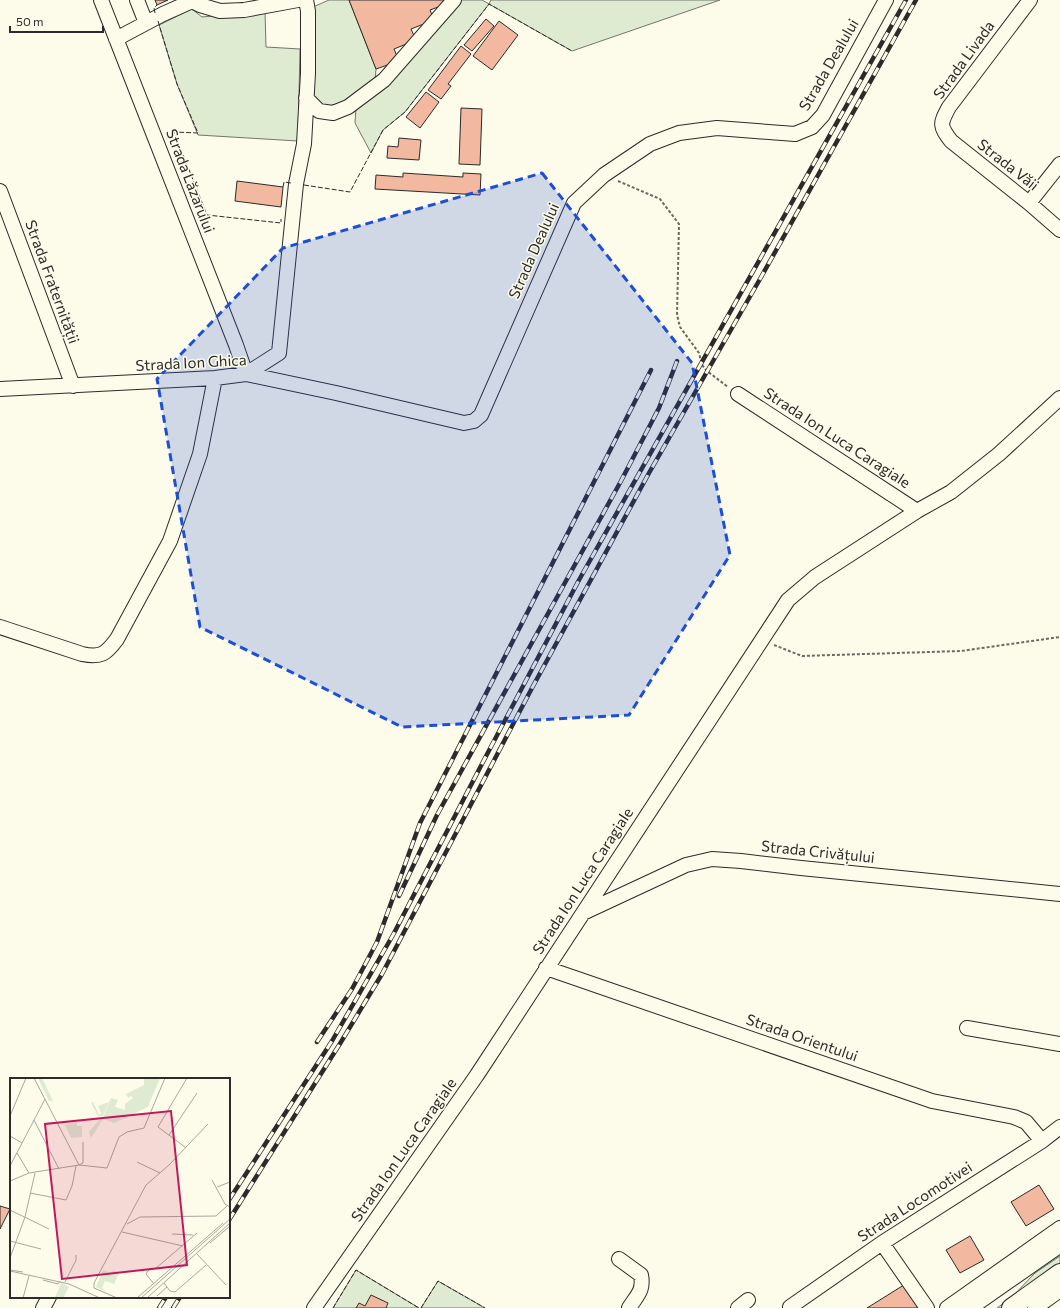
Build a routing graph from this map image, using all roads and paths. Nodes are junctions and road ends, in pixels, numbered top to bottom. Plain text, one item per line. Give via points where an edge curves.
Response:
1 (101, 0) edge
2 (137, 0) edge
3 (193, 0) edge
4 (298, 0) edge
5 (306, 0) edge
6 (454, 0) edge
7 (886, 0) edge
8 (1030, 0) edge
9 (146, 23) junction
10 (116, 39) junction
11 (306, 98) junction
12 (942, 121) joint
13 (1060, 164) edge
14 (604, 175) junction
15 (0, 190) edge
16 (1028, 203) junction
17 (1060, 230) edge
18 (246, 374) junction
19 (215, 378) junction
20 (73, 386) junction
21 (0, 389) edge
22 (738, 394) joint
23 (1060, 398) edge
24 (474, 420) joint
25 (917, 512) junction
26 (0, 627) edge
27 (1060, 638) edge
28 (761, 640) junction
29 (1060, 894) edge
30 (582, 913) junction
31 (546, 968) junction
32 (967, 1028) dead end
33 (1060, 1044) edge
34 (1060, 1127) edge
35 (1042, 1141) junction
36 (1060, 1228) edge
37 (882, 1243) junction
38 (1060, 1243) edge
39 (619, 1259) dead end
40 (1060, 1273) edge
41 (1060, 1290) edge
42 (48, 1298) edge
43 (790, 1307) dead end
44 (43, 1308) edge
45 (314, 1308) edge
46 (629, 1308) edge
47 (927, 1308) edge
48 (946, 1308) edge
49 (967, 1308) edge
50 (1011, 1308) edge
51 (1035, 1308) edge

1 - 10 street, Strada Lăzarului
2 - 9 street
3 - 4 street via 220,11 244,10
3 - 9 street
5 - 11 street
6 - 11 street via 384,80 348,107 333,113 319,111
7 - 14 street, Strada Dealului via 823,115 812,127 795,134 717,128 678,133 650,144
8 - 12 street, Strada Livada via 958,94
9 - 10 street
10 - 18 street, Strada Lăzarului
11 - 18 street via 304,144 296,184 280,354
12 - 16 street, Strada Văii via 943,130 951,141
13 - 16 street
14 - 22 path via 660,199 679,224 677,315 680,327 700,354 702,365 707,371
14 - 24 street, Strada Dealului via 574,203 482,415
15 - 20 street, Strada Fraternității
16 - 17 street, Strada Văii
18 - 19 street, Strada Ion Ghica
18 - 24 street, Strada Ion Ghica via 464,423
19 - 20 street, Strada Ion Ghica
19 - 26 street via 200,454 170,541 117,639 103,654 94,656
20 - 21 street, Strada Ion Ghica
22 - 25 street, Strada Ion Luca Caragiale
23 - 25 street, Strada Ion Luca Caragiale via 999,454 951,492
25 - 28 street, Strada Ion Luca Caragiale via 815,577 788,600
27 - 28 path via 961,651 802,656
28 - 30 street, Strada Ion Luca Caragiale
29 - 30 street, Strada Crivățului via 712,859 686,865
30 - 31 street, Strada Ion Luca Caragiale
31 - 35 street, Strada Orientului via 932,1101 1014,1117 1026,1122
31 - 45 street, Strada Ion Luca Caragiale via 477,1074
32 - 33 street
34 - 35 street, Strada Locomotivei
35 - 37 street, Strada Locomotivei
36 - 48 street
37 - 43 street, Strada Locomotivei
37 - 47 street
38 - 49 main road
39 - 46 street via 640,1275 643,1283
40 - 50 main road
41 - 51 street
42 - 44 street

